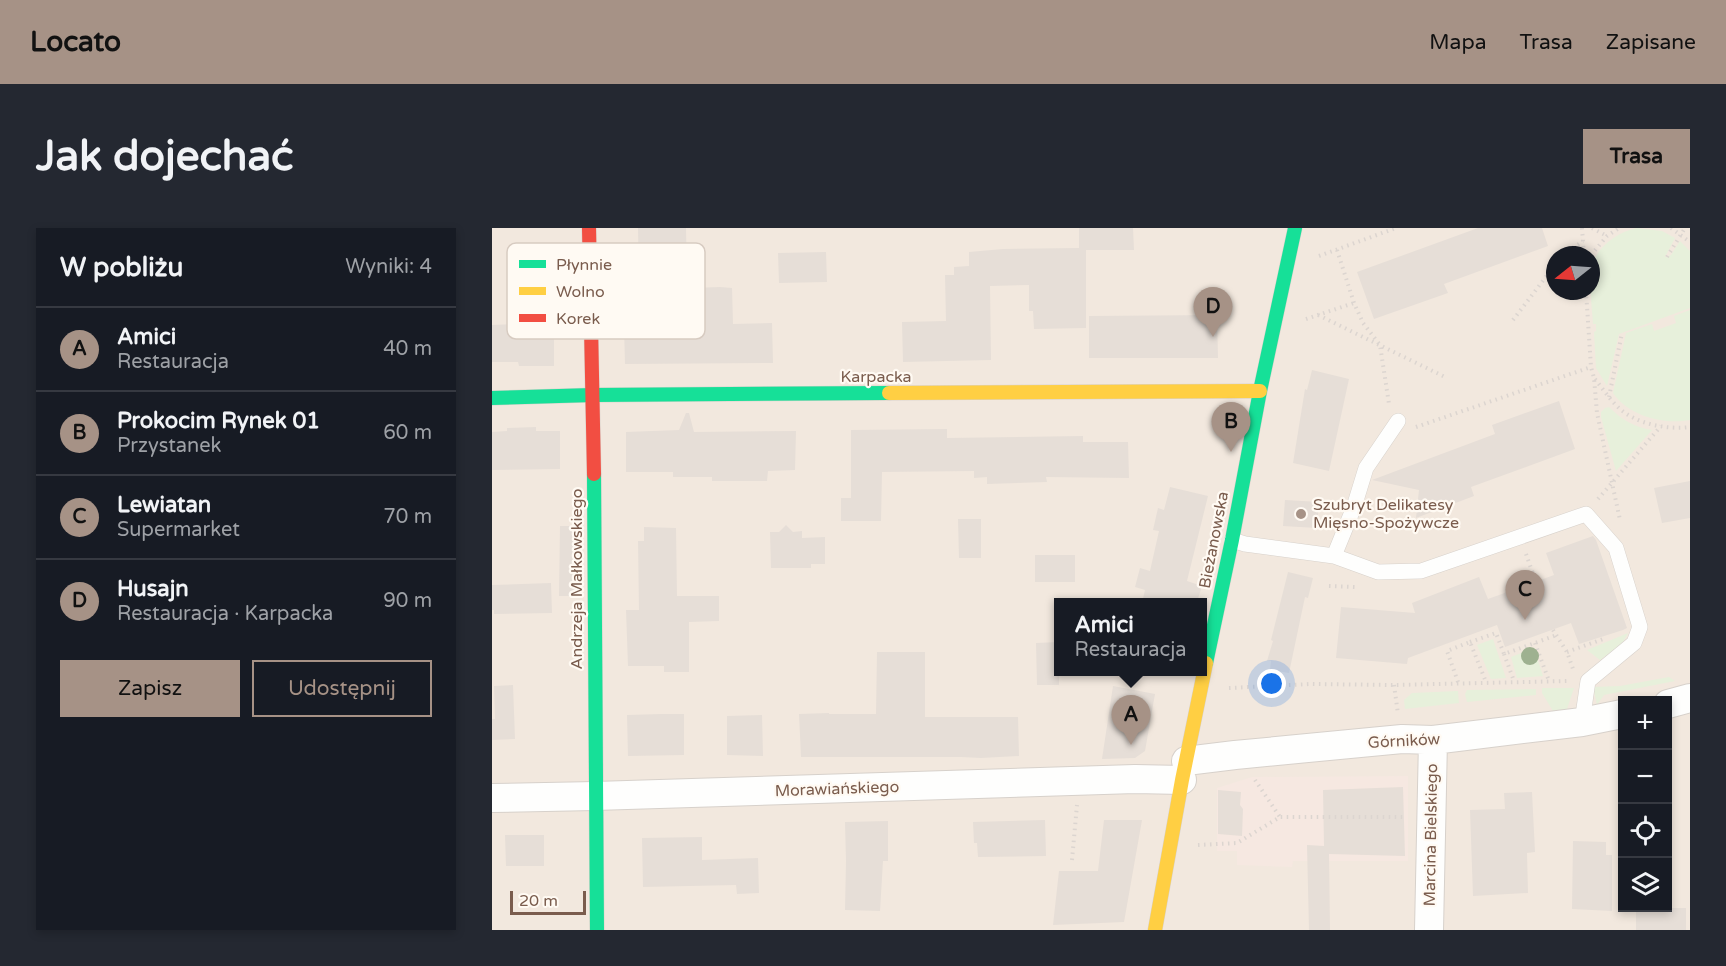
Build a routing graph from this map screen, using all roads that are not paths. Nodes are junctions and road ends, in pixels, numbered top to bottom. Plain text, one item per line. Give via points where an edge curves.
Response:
1 (590, 228) edge
2 (1295, 228) edge
3 (590, 243) edge
4 (592, 339) edge
5 (1260, 391) junction
6 (593, 395) junction
7 (492, 398) edge
8 (1393, 429) road end
9 (1232, 540) junction
10 (1334, 556) junction
11 (1207, 660) edge
12 (1204, 676) edge
13 (1690, 698) edge
14 (1672, 703) edge
15 (1618, 715) edge
16 (1582, 722) junction
17 (1433, 740) junction
18 (1184, 771) junction
19 (595, 796) junction
20 (492, 798) edge
21 (597, 930) edge
22 (1155, 930) edge
23 (1429, 930) edge

1 - 3 street, Andrzeja Małkowskiego
2 - 5 street, Bieżanowska
4 - 6 street, Andrzeja Małkowskiego
5 - 6 street, Karpacka
5 - 9 street, Bieżanowska
6 - 7 street, Karpacka
6 - 19 street, Andrzeja Małkowskiego
8 - 10 lane via 1366,468
9 - 10 lane
9 - 11 street, Bieżanowska
10 - 16 lane via 1378,572 1421,571 1586,514 1616,548 1640,627 1634,643 1583,681
12 - 18 street, Bieżanowska
13 - 14 street
15 - 16 street, Górników
16 - 17 street, Górników
17 - 18 street, Górników via 1402,739 1235,755
17 - 23 street, Marcina Bielskiego
18 - 19 street, Morawiańskiego via 1136,779
18 - 22 street, Bieżanowska
19 - 20 street, Morawiańskiego
19 - 21 street, Andrzeja Małkowskiego

